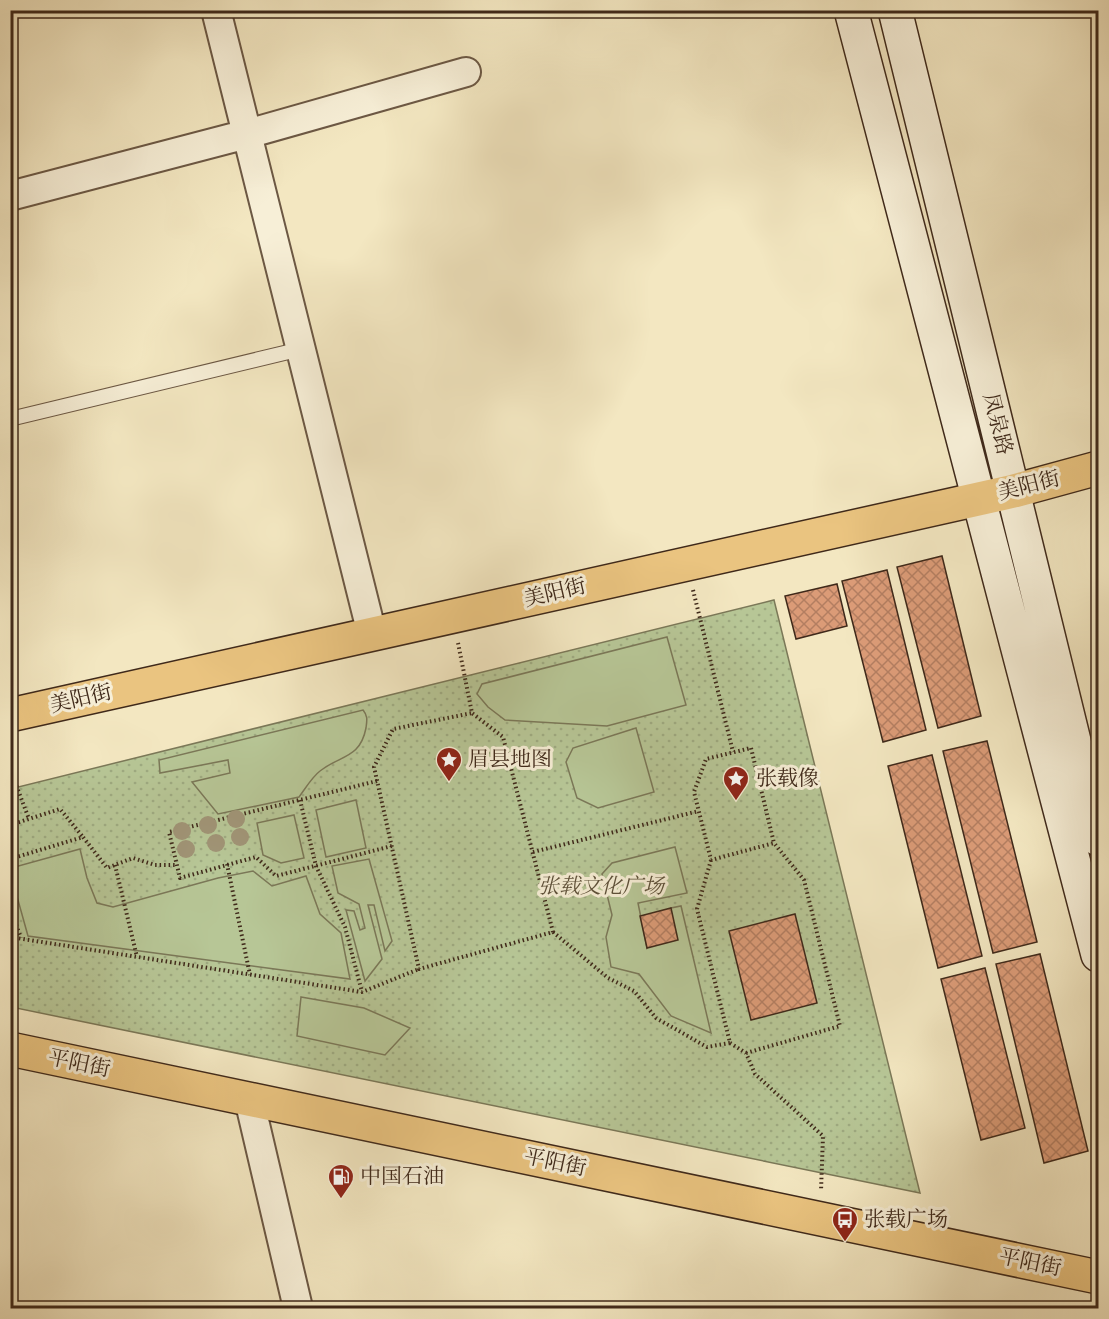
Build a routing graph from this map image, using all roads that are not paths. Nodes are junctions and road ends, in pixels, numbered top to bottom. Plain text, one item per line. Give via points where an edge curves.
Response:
1 (216, 10) edge
2 (851, 10) edge
3 (895, 10) edge
4 (466, 72) dead end
5 (247, 134) junction
6 (10, 196) edge
7 (301, 349) junction
8 (10, 419) edge
9 (1098, 468) edge
10 (1014, 491) junction
11 (980, 498) junction
12 (372, 634) junction
13 (10, 715) edge
14 (1098, 839) edge
15 (1098, 955) edge
16 (10, 1049) edge
17 (249, 1099) junction
18 (1098, 1277) edge
19 (298, 1308) edge

1 - 5 street
2 - 11 main road
3 - 10 main road, 凤泉路
4 - 5 street
5 - 6 street
5 - 7 street
7 - 8 lane
7 - 12 street
9 - 10 main road, 美阳街
10 - 11 main road, 美阳街
10 - 14 main road, 凤泉路
11 - 12 main road, 美阳街
11 - 15 main road
12 - 13 main road, 美阳街
16 - 17 main road, 平阳街
17 - 18 main road, 平阳街
17 - 19 street

